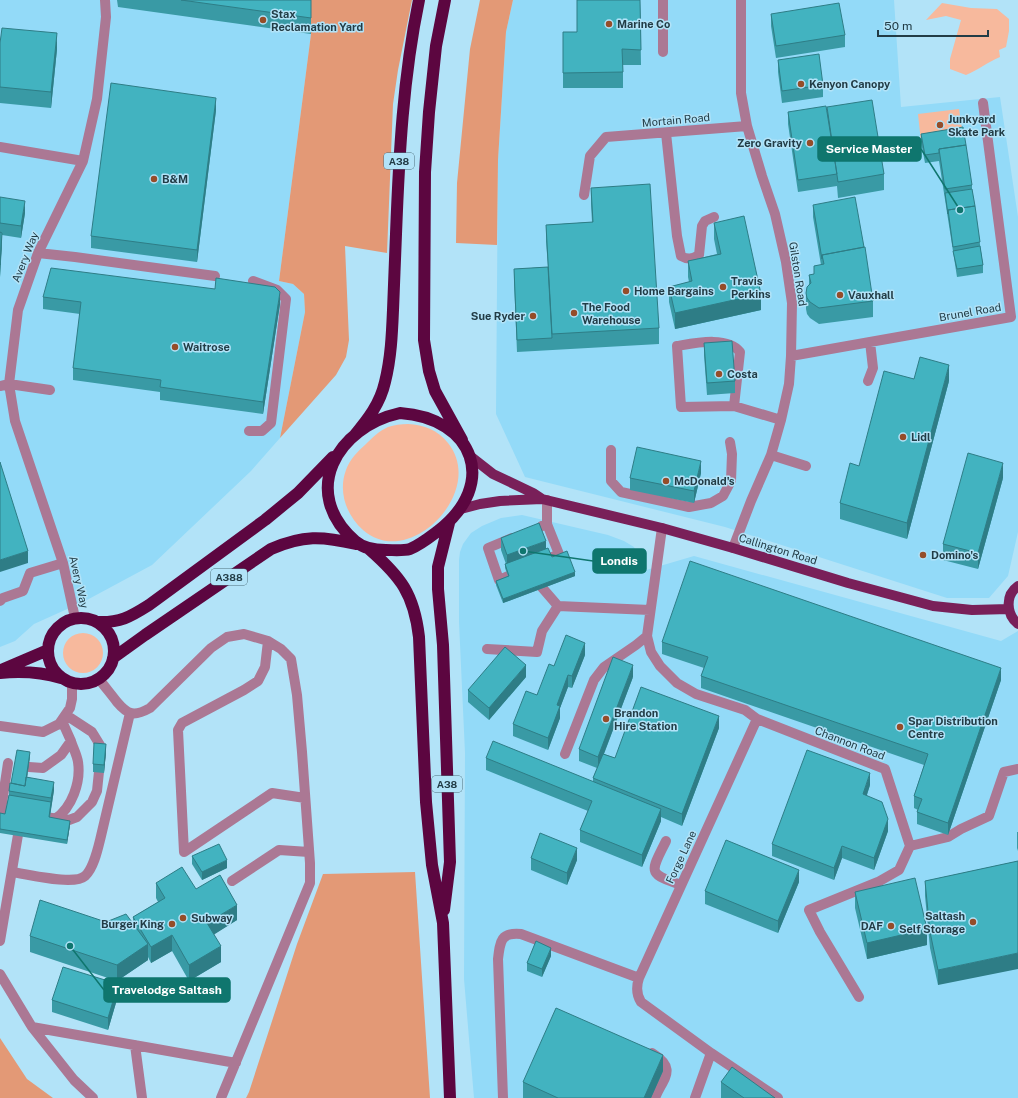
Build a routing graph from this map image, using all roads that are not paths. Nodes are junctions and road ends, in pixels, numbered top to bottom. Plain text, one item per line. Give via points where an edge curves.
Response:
1 (105, 0) edge
2 (419, 0) edge
3 (445, 0) edge
4 (663, 0) edge
5 (741, 0) edge
6 (663, 52) dead end
7 (983, 103) dead end
8 (747, 126) junction
9 (666, 133) junction
10 (0, 147) edge
11 (83, 161) junction
12 (584, 195) dead end
13 (714, 217) dead end
14 (38, 253) junction
15 (215, 276) dead end
16 (254, 281) dead end
17 (870, 342) junction
18 (791, 356) junction
19 (868, 381) dead end
20 (4, 385) edge
21 (50, 390) dead end
22 (734, 406) junction
23 (781, 420) junction
24 (249, 431) dead end
25 (354, 436) junction
26 (462, 440) junction
27 (730, 442) dead end
28 (341, 449) junction
29 (611, 450) dead end
30 (772, 455) junction
31 (470, 456) junction
32 (806, 466) dead end
33 (544, 499) junction
34 (461, 509) junction
35 (449, 523) junction
36 (547, 524) junction
37 (662, 528) junction
38 (364, 547) junction
39 (734, 548) junction
40 (63, 563) junction
41 (539, 563) edge
42 (1018, 586) edge
43 (0, 601) edge
44 (558, 606) junction
45 (1009, 609) junction
46 (650, 610) junction
47 (75, 618) junction
48 (97, 622) junction
49 (1018, 624) edge
50 (647, 636) junction
51 (268, 641) junction
52 (487, 649) dead end
53 (48, 650) junction
54 (113, 658) junction
55 (0, 672) edge
56 (99, 679) junction
57 (67, 681) junction
58 (130, 713) junction
59 (64, 718) junction
60 (757, 719) junction
61 (0, 726) edge
62 (71, 741) junction
63 (565, 754) dead end
64 (8, 764) edge
65 (29, 767) edge
66 (1018, 769) edge
67 (305, 798) junction
68 (28, 814) junction
69 (55, 818) junction
70 (666, 841) dead end
71 (910, 846) junction
72 (309, 852) junction
73 (12, 872) junction
74 (232, 881) dead end
75 (681, 885) junction
76 (443, 924) junction
77 (0, 941) edge
78 (0, 974) edge
79 (639, 978) junction
80 (859, 997) dead end
81 (32, 1027) junction
82 (135, 1045) junction
83 (645, 1051) edge
84 (711, 1052) junction
85 (236, 1063) junction
86 (93, 1098) edge
87 (142, 1098) edge
88 (221, 1098) edge
89 (450, 1098) edge
90 (503, 1098) edge
91 (655, 1098) edge
92 (695, 1098) edge
93 (778, 1098) edge

1 - 11 street, Avery Way via 106,17 97,99
2 - 25 highway, A38 via 403,105 390,352 379,402
3 - 26 highway, A38 via 436,46 425,172 424,340 435,391
4 - 6 street
5 - 8 street, Gilston Road via 741,93
7 - 17 street, Brunel Road via 1011,317
8 - 9 street, Mortain Road
8 - 18 street, Gilston Road via 775,214 786,262 792,303
9 - 12 street, Mortain Road via 606,138 590,156
9 - 13 street via 680,256 685,259 699,255 702,226 705,221
10 - 11 street
11 - 14 street, Avery Way
14 - 15 street
14 - 20 street, Avery Way via 18,310
16 - 24 street via 277,290 286,299 271,423 262,431
17 - 18 street, Brunel Road
17 - 19 street via 873,368
18 - 23 street, Gilston Road via 789,384
20 - 21 street
20 - 40 street, Avery Way
22 - 22 street via 740,352 736,347 703,342 678,346 681,407
22 - 23 street
23 - 30 street, Gilston Road
25 - 26 highway via 371,423 400,413 429,417
25 - 28 highway
26 - 31 highway
27 - 29 street via 731,481 723,496 689,507 621,492 610,481
28 - 38 highway via 333,462 329,476 330,504 340,525
28 - 48 highway, A388 via 298,493 265,520 149,605 122,621
30 - 32 street
30 - 39 street, Gilston Road via 751,501
31 - 33 main road, Callington Road via 493,474
31 - 34 highway via 473,468 472,485
33 - 34 main road, Callington Road via 500,501
33 - 36 street
33 - 37 main road, Callington Road
34 - 35 highway
35 - 38 highway via 410,549
35 - 76 highway, A38 via 438,567 450,862
36 - 41 street via 559,554
36 - 44 street via 488,548 500,580 532,567 539,584
37 - 39 main road, Callington Road
37 - 46 street, Channon Road
38 - 54 highway, A388 via 325,538 286,542 271,549
38 - 76 highway, A38 via 397,575 411,600 417,620 426,802 432,865
39 - 45 main road, Callington Road via 933,606 972,610
40 - 43 street via 30,572 23,591
40 - 47 street, Avery Way
42 - 45 main road via 1011,593
44 - 46 street
44 - 52 street via 542,631 537,652
45 - 49 main road via 1012,618
46 - 50 street, Channon Road
47 - 48 highway via 87,618
47 - 53 highway via 56,629 50,639
48 - 54 highway via 111,638
50 - 60 street, Channon Road via 651,652 660,666 677,682 696,694 745,710
50 - 63 street via 604,667 594,680
51 - 58 street via 244,634 227,637 211,648 150,708 141,713
51 - 67 street via 291,659 297,695
51 - 67 street via 265,667 258,681 182,724 178,730 184,852 272,793
53 - 55 highway
53 - 57 highway via 54,670
54 - 56 highway via 105,674
55 - 57 highway via 49,674
56 - 57 highway via 81,684
56 - 58 street via 123,709
57 - 59 street via 72,699
58 - 73 street via 96,855 89,871 84,877 75,880 51,879
59 - 61 street via 43,732
59 - 62 street
59 - 69 street via 92,732 101,752 97,791 92,802 77,817 69,820
60 - 71 street, Channon Road via 885,770
60 - 75 street, Forge Lane
62 - 65 street via 61,755 43,768
62 - 69 street via 78,763 78,781 68,805 62,814
64 - 68 street via 1,810
66 - 71 street via 1004,772 989,816 948,837
67 - 72 street
68 - 69 street
68 - 73 street
70 - 75 street via 654,867 655,872 659,877
71 - 80 street via 899,870 878,882 809,910
72 - 74 street via 279,850
72 - 85 street via 310,883
73 - 77 street
75 - 79 street, Forge Lane
76 - 89 highway, A38
78 - 81 street
79 - 84 street, Forge Lane via 638,997 645,1005
79 - 90 street via 521,934 505,936 501,941 498,959
81 - 82 street
81 - 86 street via 74,1080
82 - 85 street
82 - 87 street
83 - 91 street via 658,1058 666,1067 666,1078
84 - 92 street
84 - 93 street
85 - 88 street

